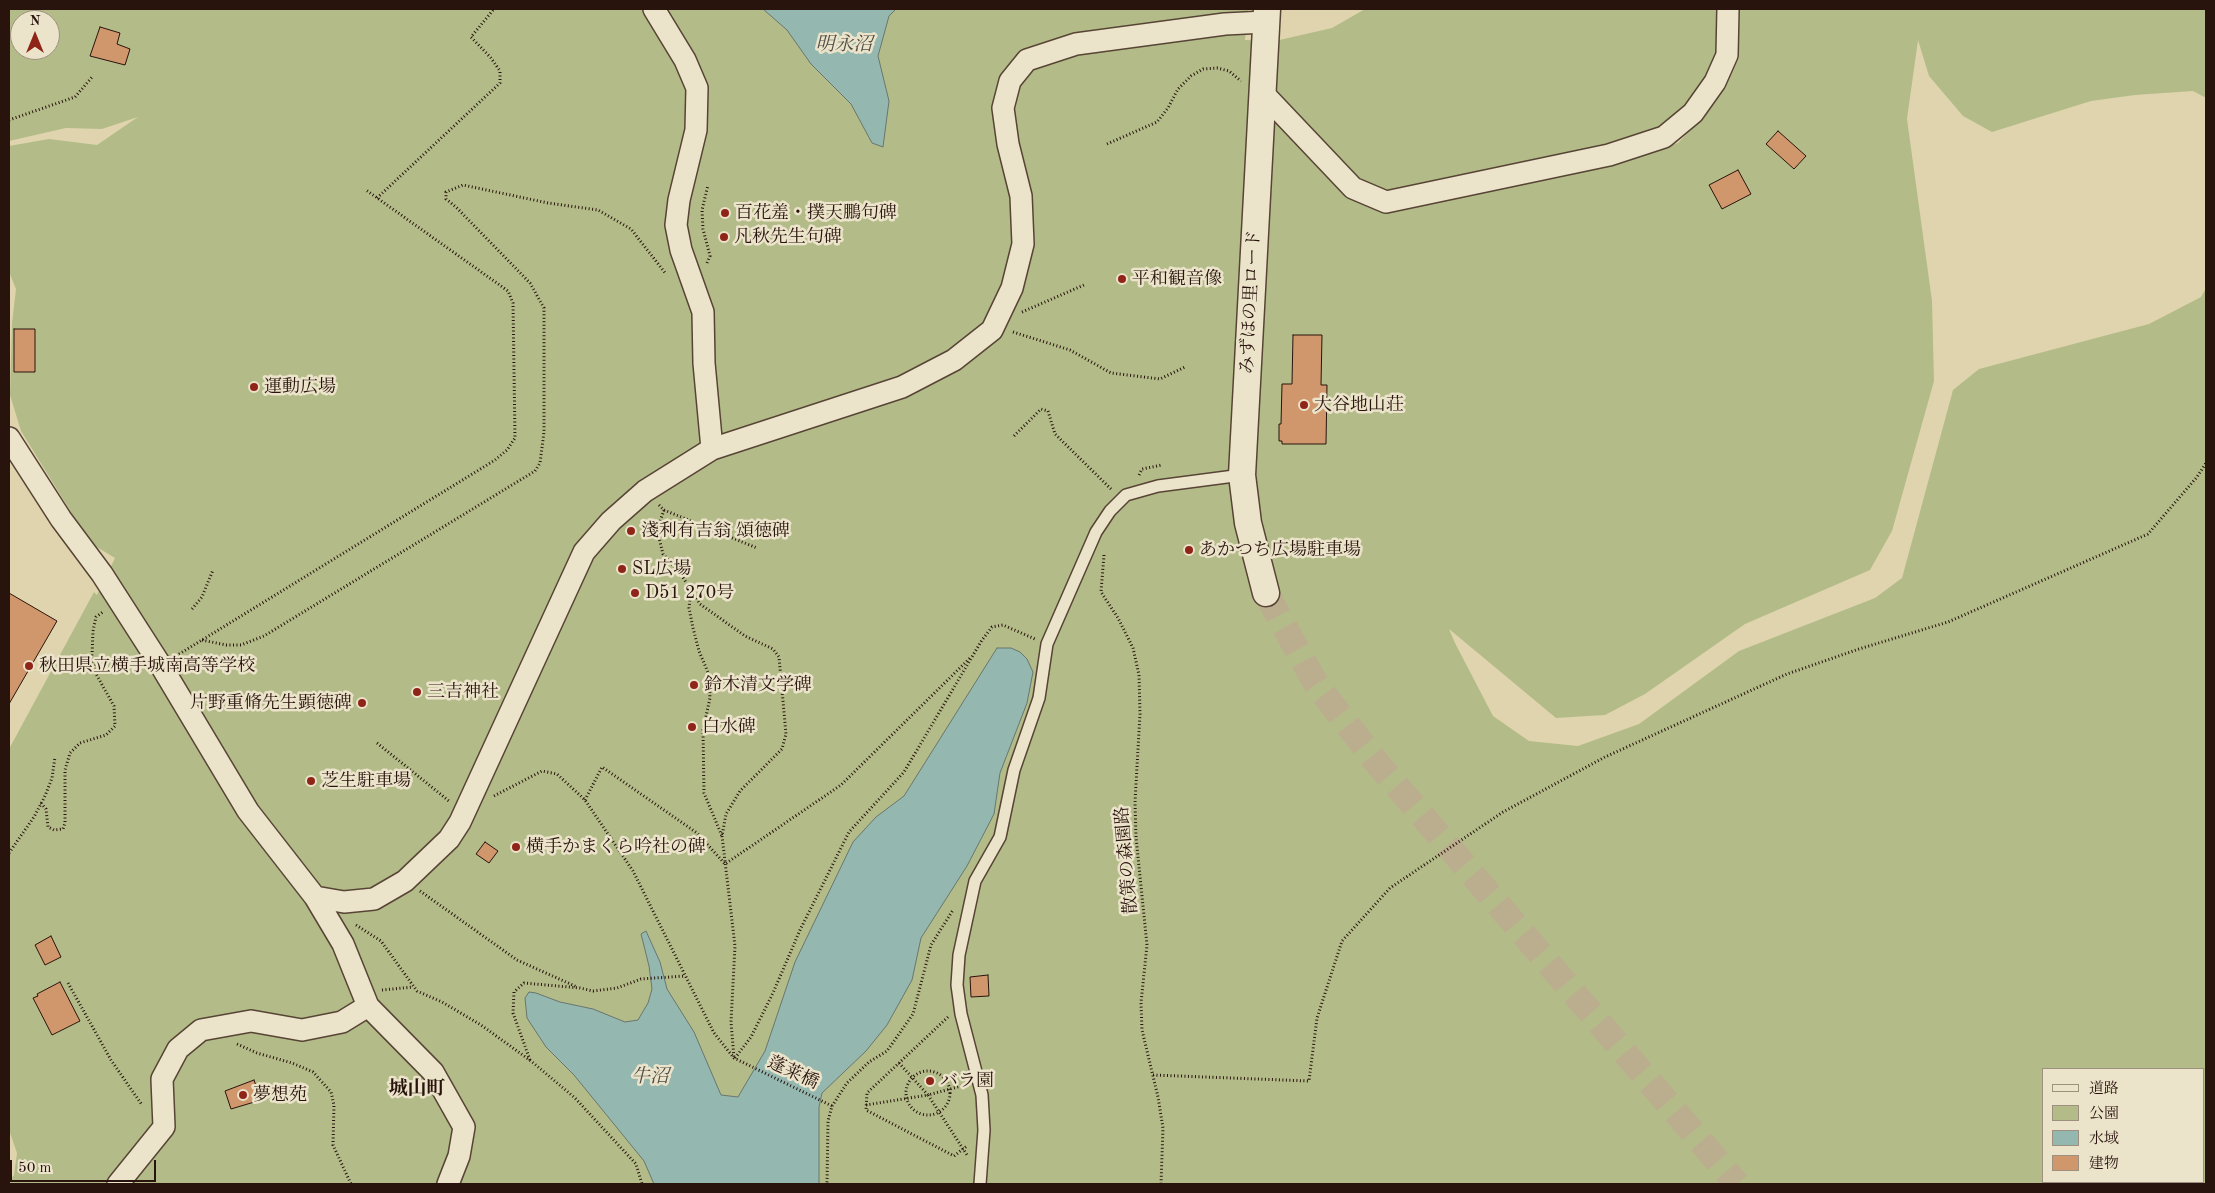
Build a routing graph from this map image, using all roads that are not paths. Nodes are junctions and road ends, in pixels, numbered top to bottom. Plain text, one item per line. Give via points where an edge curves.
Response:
1 (654, 9) edge
2 (1728, 9) edge
3 (1266, 15) edge
4 (1261, 100) junction
5 (9, 438) edge
6 (712, 449) junction
7 (1242, 475) junction
8 (1266, 593) tunnel mouth
9 (315, 897) junction
10 (365, 1000) junction
11 (118, 1184) edge
12 (448, 1184) edge
13 (980, 1184) edge

1 - 6 street via 698,88 696,130 676,225 681,250 703,312
2 - 4 street via 1727,55 1715,82 1693,114 1664,137 1609,154 1386,202 1353,188
3 - 4 street, みずほの里ロード
3 - 6 street via 1225,24 1076,44 1027,60 1010,81 1003,108 1021,196 1023,244 1012,288 992,330 954,360 902,387
4 - 7 street, みずほの里ロード
5 - 9 street via 119,600 248,811
6 - 9 street via 645,490 584,552 468,805 449,839 405,881 374,899 344,902
7 - 8 street, みずほの里ロード via 1248,523
7 - 13 lane via 1158,486 1126,495 1096,532 1047,644 1040,698 1014,770 1000,837 975,881 960,955 957,985 960,1008 982,1095 984,1130
9 - 10 street via 343,944
10 - 11 street via 342,1022 302,1030 251,1022 201,1030 178,1049 162,1079 164,1127
10 - 12 street via 433,1072 464,1127 459,1156

